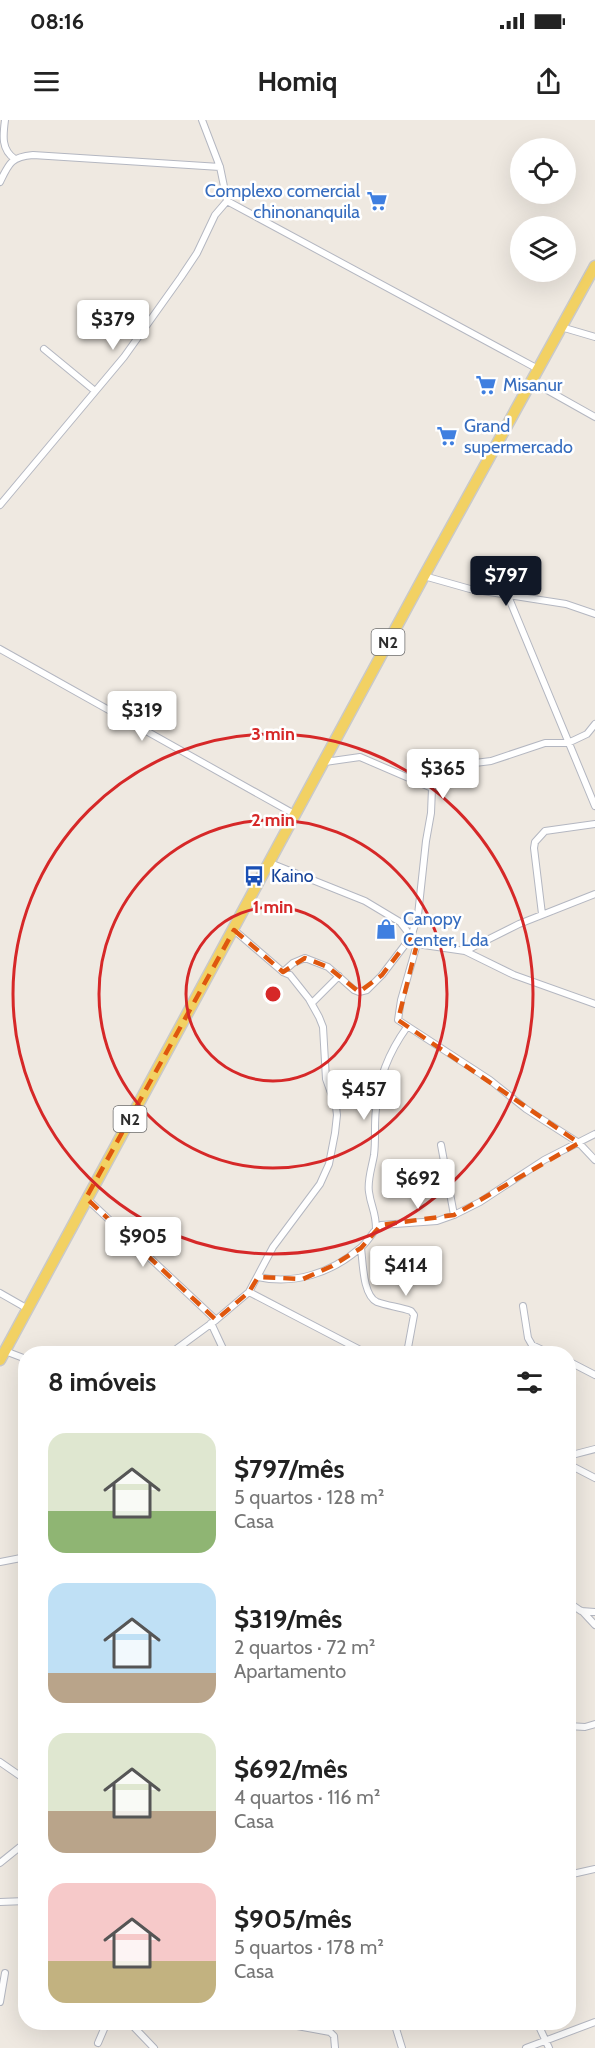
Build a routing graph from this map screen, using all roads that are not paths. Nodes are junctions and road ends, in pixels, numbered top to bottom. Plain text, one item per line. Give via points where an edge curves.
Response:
1 (5, 120) edge
2 (202, 120) edge
3 (15, 159) junction
4 (220, 168) junction
5 (0, 182) edge
6 (227, 201) junction
7 (595, 266) edge
8 (561, 327) junction
9 (595, 337) edge
10 (44, 349) dead end
11 (538, 369) junction
12 (531, 381) junction
13 (95, 390) junction
14 (595, 417) edge
15 (0, 506) edge
16 (424, 576) junction
17 (508, 596) junction
18 (595, 614) edge
19 (0, 649) edge
20 (595, 724) edge
21 (568, 743) junction
22 (325, 762) junction
23 (432, 788) junction
24 (595, 806) edge
25 (296, 815) junction
26 (595, 824) edge
27 (270, 863) junction
28 (595, 894) edge
29 (542, 914) junction
30 (234, 930) junction
31 (411, 937) junction
32 (417, 944) junction
33 (465, 951) junction
34 (283, 972) junction
35 (339, 976) junction
36 (312, 1003) junction
37 (595, 1004) edge
38 (407, 1027) junction
39 (595, 1134) edge
40 (579, 1143) junction
41 (441, 1145) dead end
42 (595, 1160) edge
43 (86, 1198) junction
44 (454, 1215) junction
45 (376, 1229) junction
46 (361, 1248) junction
47 (258, 1277) junction
48 (249, 1292) junction
49 (0, 1293) edge
50 (523, 1306) dead end
51 (28, 1309) junction
52 (214, 1322) junction
53 (181, 1346) edge
54 (223, 1346) edge
55 (353, 1346) edge
56 (407, 1346) edge
57 (534, 1346) edge
58 (2, 1355) edge
59 (18, 1358) edge
60 (576, 1366) edge
61 (595, 1375) edge
62 (595, 1449) edge
63 (576, 1454) edge
64 (576, 1468) edge
65 (595, 1478) edge
66 (18, 1559) edge
67 (0, 1562) edge
68 (576, 1608) edge
69 (581, 1611) junction
70 (595, 1612) edge
71 (595, 1626) edge
72 (595, 1724) edge
73 (576, 1726) edge
74 (0, 1762) edge
75 (18, 1774) edge
76 (18, 1848) edge
77 (0, 1863) edge
78 (595, 1869) edge
79 (576, 1873) edge
80 (18, 1901) edge
81 (0, 1902) edge
82 (5, 1973) dead end
83 (0, 2002) edge
84 (595, 2022) edge
85 (576, 2029) edge
86 (104, 2030) edge
87 (137, 2030) edge
88 (319, 2030) edge
89 (396, 2030) edge
90 (540, 2030) edge
91 (574, 2030) edge
92 (545, 2041) junction
93 (98, 2043) dead end
94 (154, 2048) edge
95 (335, 2048) edge
96 (402, 2048) edge
97 (526, 2048) edge
98 (549, 2048) edge

1 - 3 street via 4,147
2 - 4 street
3 - 4 street via 33,156
3 - 5 street
4 - 6 street
6 - 11 street
6 - 13 street via 215,215 181,277 124,357
7 - 8 main road, N2
8 - 9 street
8 - 11 main road, N2
10 - 13 street
11 - 12 main road, N2
12 - 14 street
12 - 16 main road, N2
13 - 15 street
16 - 17 street
16 - 22 main road, N2
17 - 18 street via 566,604
17 - 21 street
19 - 25 street
20 - 21 street via 587,734
21 - 23 street via 544,743 490,761 452,767
21 - 24 street
22 - 23 street via 360,757
22 - 25 main road, N2
23 - 31 street via 418,915
25 - 27 main road, N2
26 - 29 street via 545,831 535,842
27 - 30 main road, N2
27 - 31 street via 365,902 399,922
28 - 29 street
29 - 33 street
30 - 34 street
30 - 43 main road, N2
31 - 32 street
31 - 35 street via 367,990 354,990
32 - 33 street
32 - 38 street via 398,1020
33 - 37 street via 514,975
34 - 35 street via 305,958
34 - 36 street via 290,975
35 - 36 street
36 - 47 street via 323,1027 326,1079 337,1115 329,1164 320,1184 273,1248
38 - 40 street
38 - 45 street via 386,1061 379,1083 368,1189
39 - 40 street
40 - 42 street
40 - 44 street
41 - 44 street
43 - 51 main road, N2
43 - 52 street
44 - 45 street
45 - 46 street
46 - 47 street via 303,1279
46 - 56 street via 371,1299 414,1315
47 - 48 street
48 - 52 street
48 - 55 street
49 - 51 street
50 - 57 street via 528,1338
51 - 58 main road, N2
52 - 53 street
52 - 54 street
58 - 59 street
60 - 61 street
62 - 63 street
64 - 65 street
66 - 67 street
68 - 69 street
69 - 70 street
69 - 71 street
72 - 73 street
74 - 75 street
76 - 77 street
78 - 79 street
80 - 81 street
82 - 83 street
84 - 85 street
86 - 93 street
87 - 94 street
88 - 95 street via 330,2032
89 - 96 street
90 - 92 street
91 - 92 street
92 - 97 street
92 - 98 street

